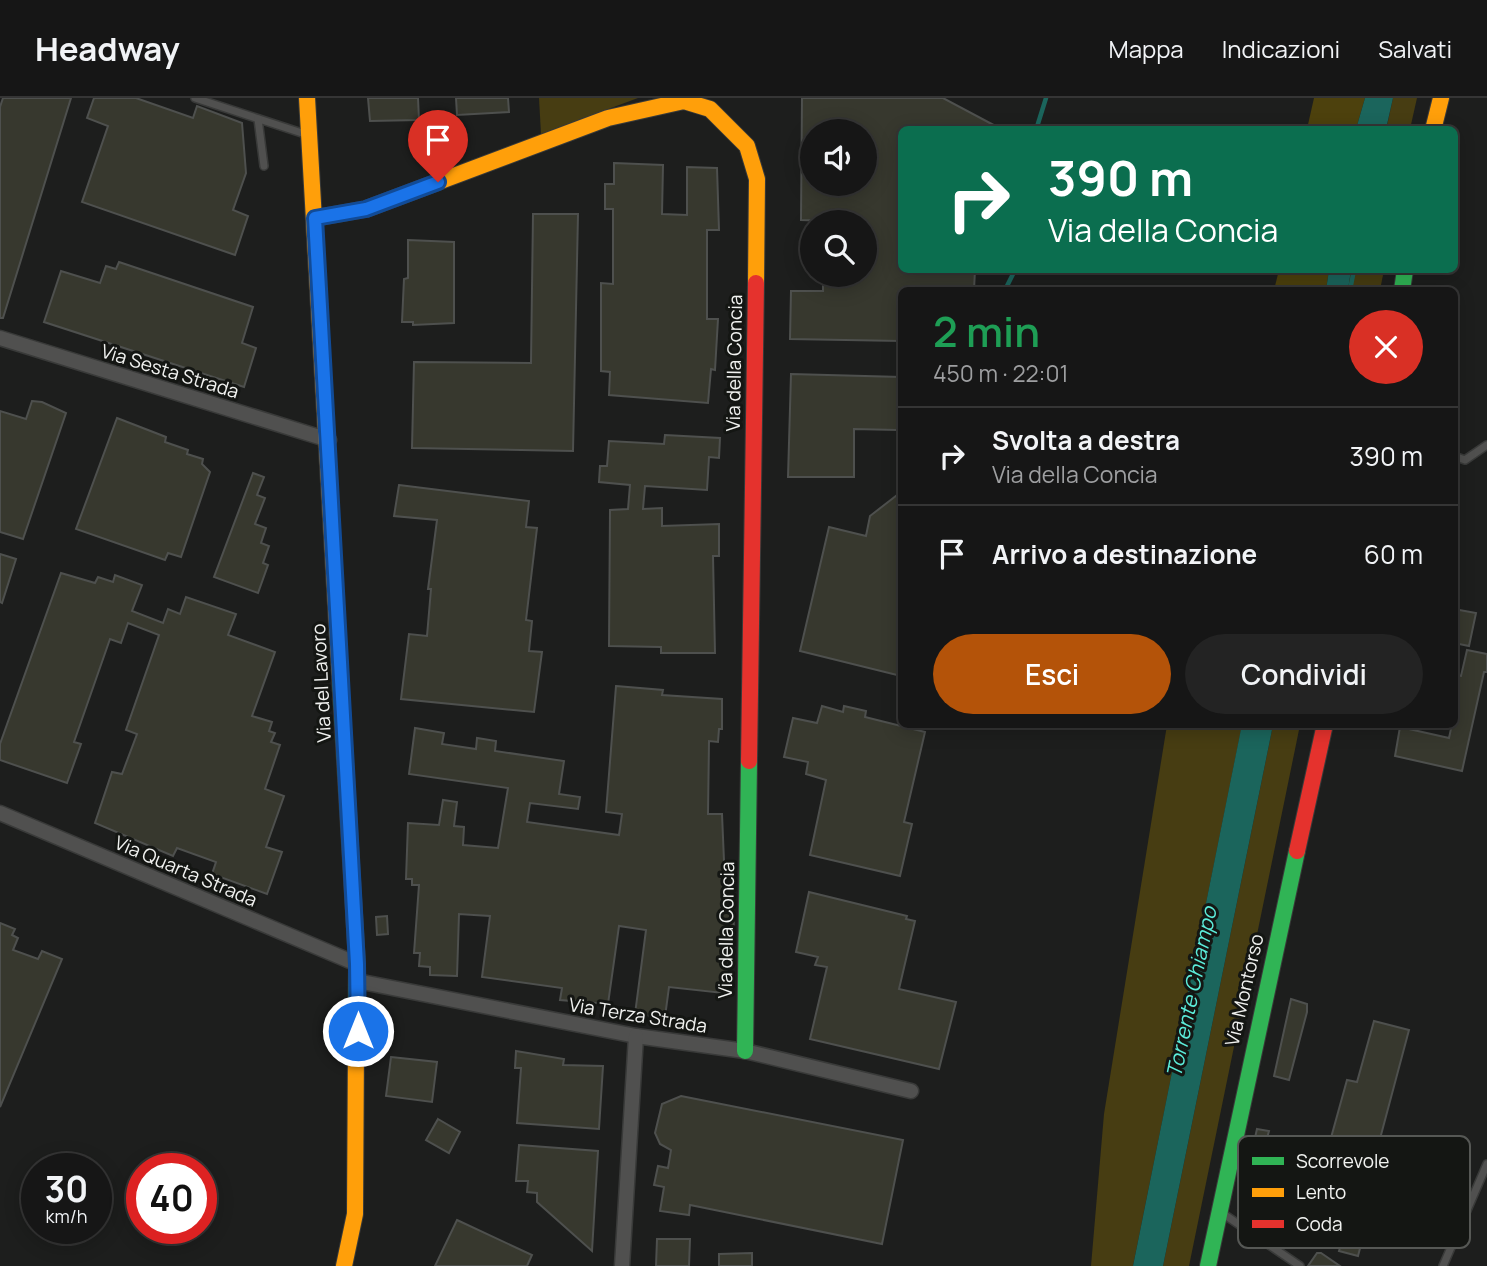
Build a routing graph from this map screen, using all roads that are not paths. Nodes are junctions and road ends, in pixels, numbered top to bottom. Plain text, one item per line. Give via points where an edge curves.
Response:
1 (195, 98) edge
2 (307, 98) edge
3 (1441, 98) edge
4 (258, 119) junction
5 (1434, 126) edge
6 (309, 136) junction
7 (264, 166) dead end
8 (315, 218) junction
9 (0, 338) edge
10 (328, 440) junction
11 (1487, 445) edge
12 (1458, 457) edge
13 (1324, 728) edge
14 (0, 813) edge
15 (357, 964) junction
16 (358, 981) junction
17 (636, 1036) junction
18 (745, 1051) junction
19 (911, 1091) dead end
20 (1487, 1164) edge
21 (1470, 1203) edge
22 (1218, 1211) junction
23 (1238, 1224) edge
24 (1273, 1248) edge
25 (1451, 1248) edge
26 (344, 1266) edge
27 (622, 1266) edge
28 (1208, 1266) edge
29 (1300, 1266) edge
30 (1443, 1266) edge

1 - 4 lane
2 - 6 street, Via del Lavoro
3 - 5 street
4 - 6 lane
4 - 7 lane
6 - 8 street, Via del Lavoro
8 - 10 street, Via del Lavoro
8 - 18 street, Via della Concia via 366,209 608,118 684,101 710,109 747,146 757,179
9 - 10 street, Via Sesta Strada
10 - 15 street, Via del Lavoro
11 - 12 lane via 1465,460
13 - 22 street, Via Montorso
14 - 15 street, Via Quarta Strada
15 - 16 street, Via del Lavoro
16 - 17 street, Via Terza Strada
16 - 26 street, Via del Lavoro via 355,1214
17 - 18 street, Via Terza Strada
17 - 27 street
18 - 19 street, Via Terza Strada
20 - 21 lane
22 - 23 lane
22 - 28 street, Via Montorso
24 - 29 lane
25 - 30 lane

